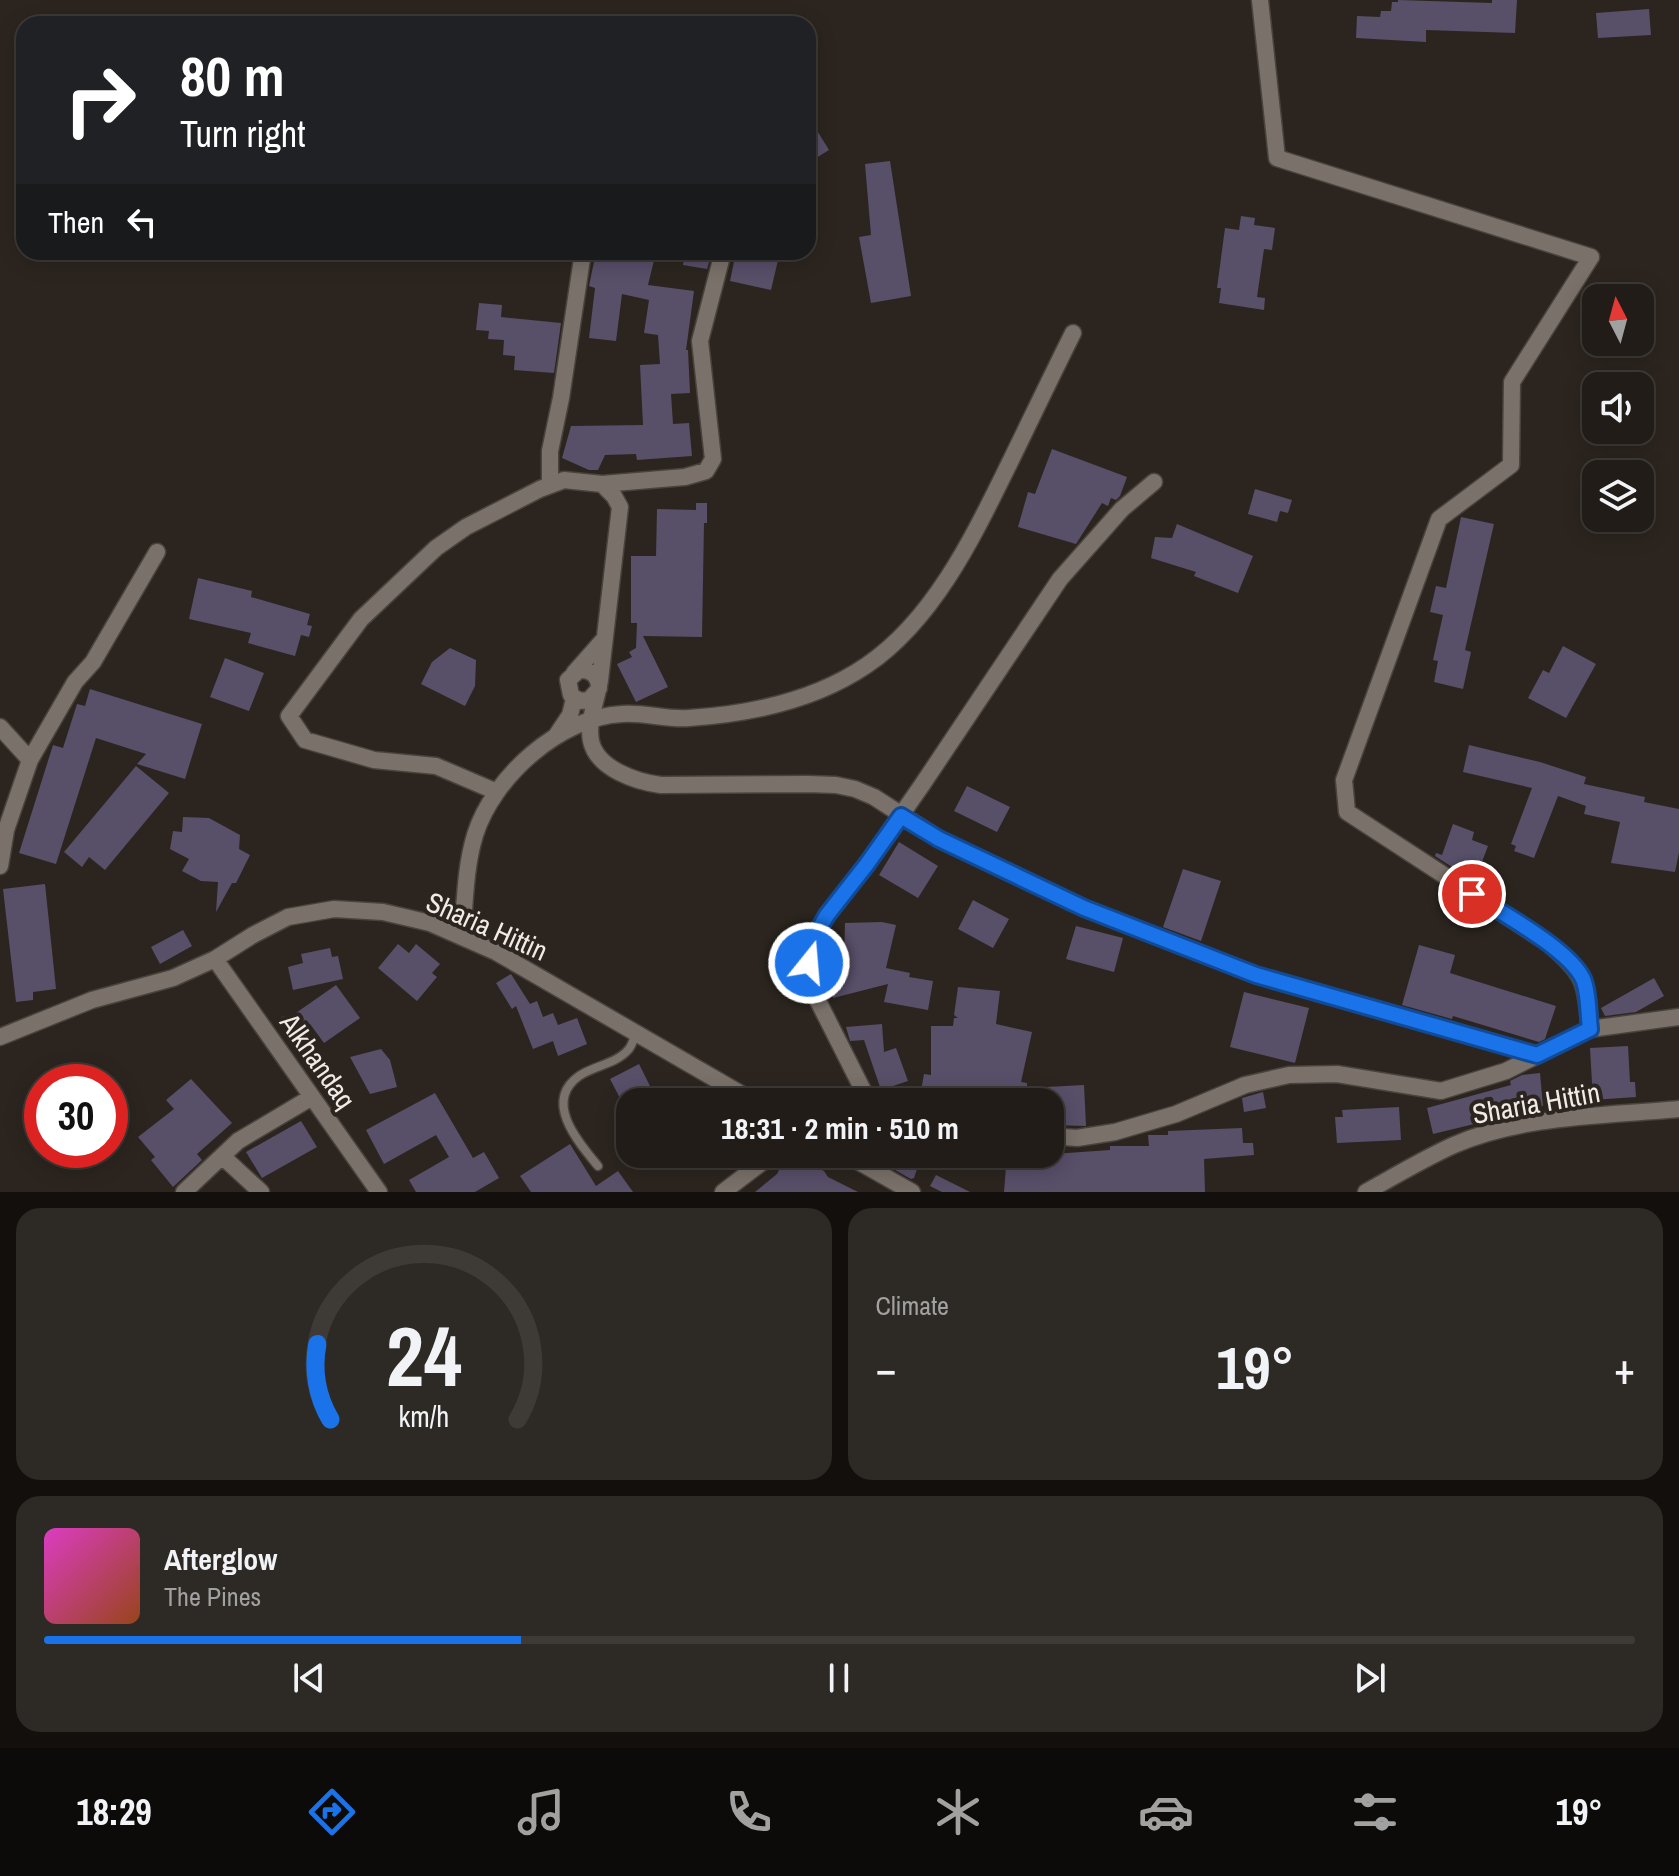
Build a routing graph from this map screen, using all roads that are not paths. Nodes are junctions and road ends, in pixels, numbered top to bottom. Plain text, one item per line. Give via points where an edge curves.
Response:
1 (1260, 0) edge
2 (582, 260) edge
3 (721, 260) edge
4 (1073, 333) dead end
5 (648, 480) junction
6 (1154, 482) dead end
7 (602, 484) junction
8 (550, 485) junction
9 (620, 507) junction
10 (157, 552) dead end
11 (605, 638) junction
12 (574, 673) junction
13 (599, 688) junction
14 (574, 699) junction
15 (621, 714) junction
16 (591, 721) junction
17 (0, 727) edge
18 (555, 738) junction
19 (30, 760) junction
20 (497, 792) junction
21 (901, 816) junction
22 (0, 866) edge
23 (462, 937) junction
24 (215, 959) junction
25 (1679, 1017) edge
26 (1590, 1029) junction
27 (636, 1033) junction
28 (0, 1037) edge
29 (1537, 1055) junction
30 (731, 1088) edge
31 (862, 1088) edge
32 (312, 1097) junction
33 (1679, 1109) edge
34 (1064, 1137) edge
35 (222, 1156) junction
36 (598, 1166) dead end
37 (755, 1168) edge
38 (870, 1168) edge
39 (184, 1192) edge
40 (261, 1192) edge
41 (379, 1192) edge
42 (723, 1192) edge
43 (912, 1192) edge
44 (1366, 1192) edge

1 - 26 street via 1277,158 1591,257 1512,382 1511,465 1439,519 1344,780 1347,812 1548,943 1573,966 1583,979
2 - 8 street via 550,451
3 - 5 street via 700,341 712,465 700,475
4 - 15 street via 972,540 896,643 853,673 782,703 686,718
5 - 7 street
5 - 9 street via 624,494
6 - 21 street via 1122,509 1060,579
7 - 8 street via 564,480
7 - 9 street
8 - 20 street via 436,548 361,619 289,716 305,740 374,760 436,766
9 - 11 street
10 - 19 street
11 - 12 street
11 - 13 street
12 - 13 street via 589,671
12 - 14 street via 567,686
13 - 14 street via 589,700
13 - 15 street via 609,709
13 - 16 street
14 - 16 street
14 - 18 street
15 - 16 street
16 - 18 street
16 - 21 street via 591,743 601,757 641,783 836,785 874,797
17 - 19 street
18 - 20 street
19 - 22 street via 6,830
20 - 23 street via 475,834
21 - 29 street via 1084,908 1256,975
21 - 31 street via 811,943 813,991
23 - 24 street, Sharia Hittin via 383,912 324,910 288,917
23 - 27 street, Sharia Hittin
24 - 28 street, Sharia Hittin
24 - 32 street, Alkhandaq
25 - 26 street
26 - 29 street
27 - 30 street, Sharia Hittin
27 - 36 lane via 628,1051 576,1077 565,1094 570,1132
29 - 34 street via 1506,1071 1441,1091 1337,1074 1289,1075 1245,1085 1115,1132
32 - 35 street
32 - 41 street, Alkhandaq
33 - 44 street, Sharia Hittin via 1504,1130 1455,1144
35 - 39 street
35 - 40 street
37 - 42 street
38 - 43 street

